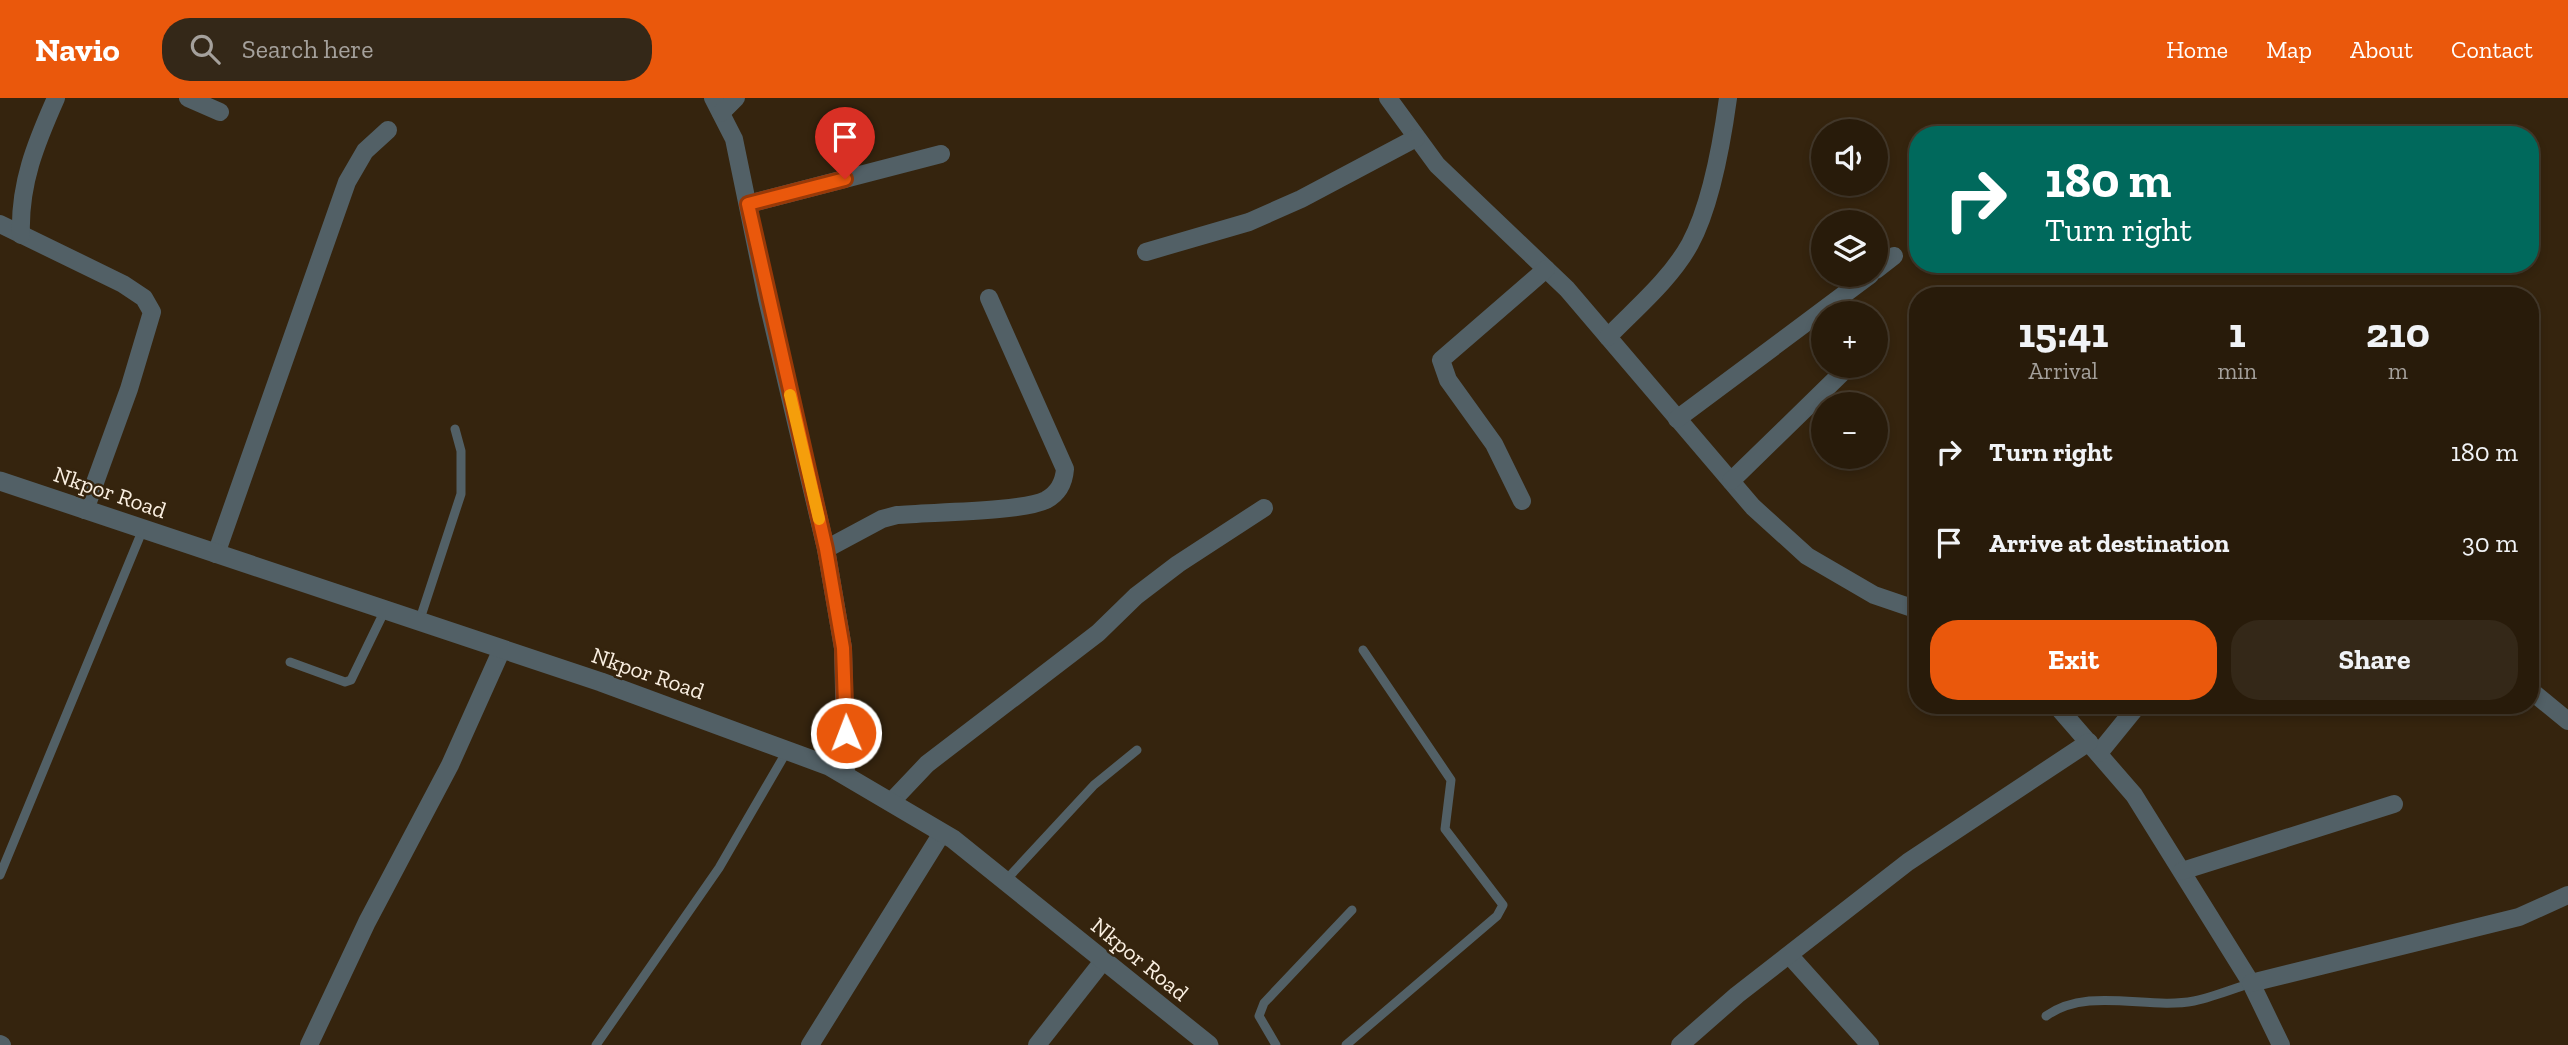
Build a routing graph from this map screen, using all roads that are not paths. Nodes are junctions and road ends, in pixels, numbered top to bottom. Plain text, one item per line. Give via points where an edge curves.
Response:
1 (56, 98) edge
2 (188, 98) edge
3 (736, 98) edge
4 (1388, 98) edge
5 (1728, 98) edge
6 (717, 105) edge
7 (220, 112) dead end
8 (388, 130) dead end
9 (1416, 138) junction
10 (941, 154) dead end
11 (748, 204) junction
12 (0, 224) edge
13 (22, 234) junction
14 (1146, 252) dead end
15 (1895, 256) dead end
16 (1888, 261) edge
17 (1546, 269) junction
18 (1854, 287) edge
19 (989, 298) dead end
20 (1608, 337) junction
21 (1837, 378) edge
22 (1677, 419) junction
23 (455, 429) dead end
24 (0, 481) edge
25 (1731, 481) junction
26 (1521, 501) dead end
27 (1264, 508) dead end
28 (85, 510) junction
29 (143, 529) junction
30 (826, 549) junction
31 (216, 554) junction
32 (1909, 607) edge
33 (385, 610) junction
34 (419, 622) junction
35 (502, 649) junction
36 (1363, 650) dead end
37 (290, 662) dead end
38 (2539, 697) edge
39 (2064, 714) edge
40 (2129, 714) edge
41 (2568, 721) edge
42 (2094, 748) junction
43 (788, 750) junction
44 (1138, 750) dead end
45 (846, 775) junction
46 (891, 802) junction
47 (2394, 804) dead end
48 (942, 833) junction
49 (2182, 871) junction
50 (0, 875) edge
51 (1006, 880) junction
52 (2568, 895) edge
53 (1352, 910) dead end
54 (1790, 956) junction
55 (1102, 961) junction
56 (2251, 983) junction
57 (2046, 1016) dead end
58 (309, 1045) edge
59 (596, 1045) edge
60 (810, 1045) edge
61 (1037, 1045) edge
62 (1209, 1045) edge
63 (1276, 1045) edge
64 (1346, 1045) edge
65 (1680, 1045) edge
66 (1870, 1045) edge
67 (2281, 1045) edge

1 - 13 street via 31,156 20,206
2 - 7 street
3 - 6 street
4 - 9 street
5 - 20 street via 1704,207 1690,243 1670,273
6 - 11 street via 734,139
8 - 31 street via 365,151 347,182
9 - 14 street via 1301,200
9 - 17 street via 1437,165
10 - 11 street
11 - 30 street
12 - 13 street
13 - 28 street via 123,284 144,298 152,312
15 - 16 street
17 - 20 street
17 - 26 street via 1441,359 1448,380 1494,444
18 - 22 street
19 - 30 street via 1065,469 1058,491 1025,506 897,514
20 - 22 street
21 - 25 street
22 - 25 street
23 - 34 lane via 462,464 461,494
24 - 28 street, Nkpor Road
25 - 32 street via 1807,556 1874,595
27 - 46 street via 1136,596 1098,632 927,764
28 - 29 street, Nkpor Road
29 - 31 street, Nkpor Road
29 - 50 lane
30 - 45 street via 843,648
31 - 33 street, Nkpor Road
33 - 34 street, Nkpor Road
33 - 37 lane via 351,680 345,682
34 - 35 street, Nkpor Road
35 - 43 street, Nkpor Road
35 - 58 street via 450,765 367,922
36 - 64 lane via 1451,780 1445,829 1503,905 1497,916
38 - 41 street
39 - 42 street
40 - 42 street
42 - 49 street via 2134,795
42 - 54 street via 1908,862
43 - 45 street, Nkpor Road
43 - 59 lane via 719,867
44 - 51 lane via 1094,785
45 - 46 street, Nkpor Road
46 - 48 street, Nkpor Road
47 - 49 street
48 - 51 street, Nkpor Road
48 - 60 street
49 - 56 street
51 - 55 street, Nkpor Road
52 - 56 street via 2519,917
53 - 63 lane via 1264,1003 1259,1016
54 - 65 street
54 - 66 street
55 - 61 street
55 - 62 street, Nkpor Road
56 - 57 lane via 2193,1001 2078,1004
56 - 67 street

